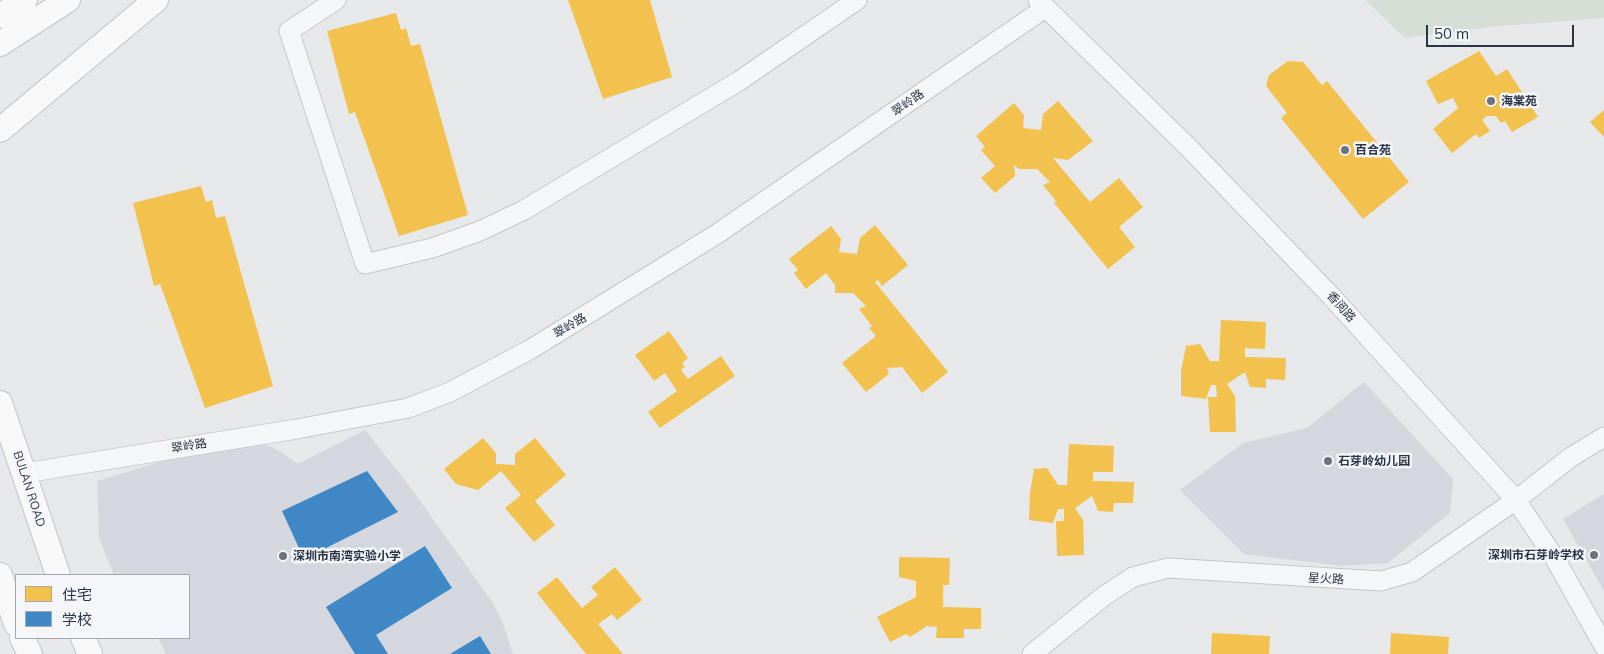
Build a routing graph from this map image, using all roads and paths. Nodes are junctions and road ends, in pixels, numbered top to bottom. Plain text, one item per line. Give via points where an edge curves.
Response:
1 (25, 0) edge
2 (68, 0) edge
3 (156, 0) edge
4 (336, 0) edge
5 (857, 0) edge
6 (1042, 4) edge
7 (0, 16) edge
8 (0, 44) edge
9 (0, 130) edge
10 (0, 403) edge
11 (1604, 437) edge
12 (25, 473) junction
13 (1516, 500) junction
14 (58, 574) edge
15 (0, 575) edge
16 (15, 621) edge
17 (22, 639) edge
18 (83, 639) edge
19 (1604, 646) edge
20 (1040, 651) edge
21 (30, 654) edge
22 (90, 654) edge

1 - 7 main road
2 - 8 main road
3 - 9 main road
4 - 5 street via 289,31 365,264 432,248 480,231 524,210 739,81
6 - 12 street, 翠岭路 via 718,234 531,350 450,392 408,408
6 - 13 street, 香阅路 via 1188,147 1331,296
10 - 12 main road, BULAN ROAD
11 - 13 street, 星火路 via 1571,457
12 - 14 main road, BULAN ROAD
13 - 19 street, 香阅路 via 1554,557
13 - 20 street, 星火路 via 1412,572 1381,581 1168,568 1133,577 1104,596
15 - 16 main road
17 - 21 main road
18 - 22 main road

